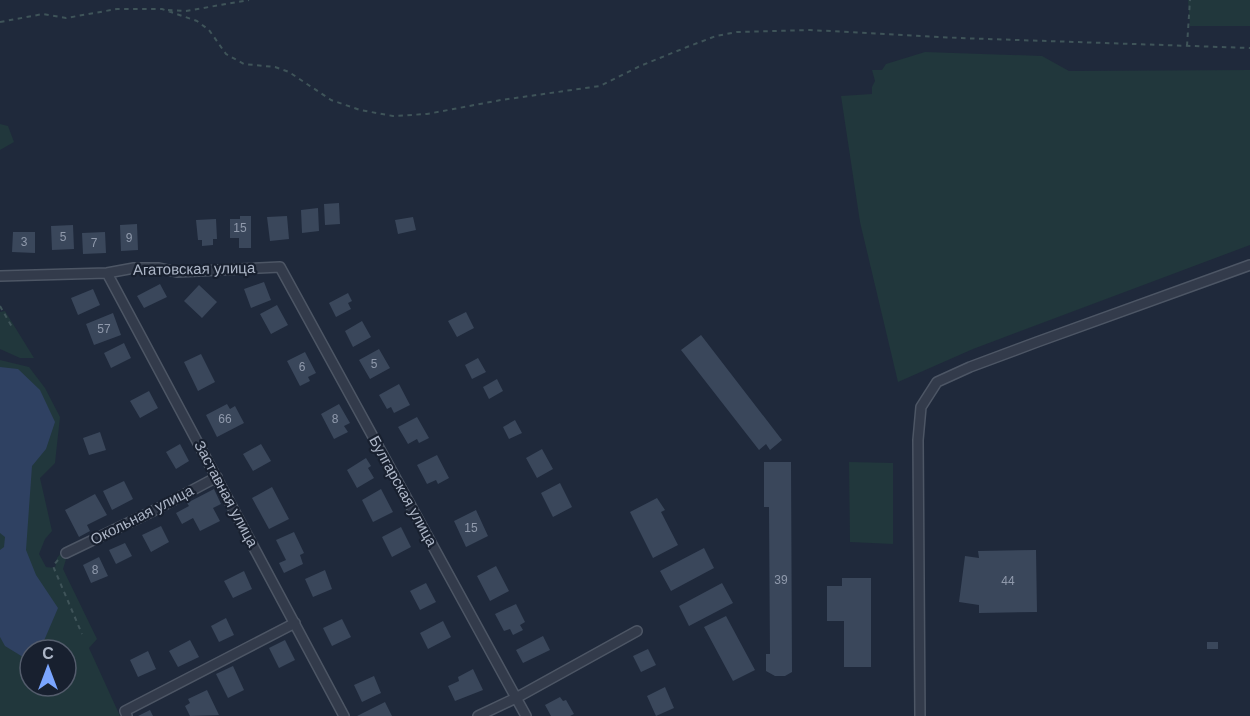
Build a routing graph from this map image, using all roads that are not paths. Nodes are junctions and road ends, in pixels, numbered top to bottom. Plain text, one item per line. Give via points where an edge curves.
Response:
1 (1250, 265) edge
2 (280, 267) joint
3 (107, 273) junction
4 (0, 276) edge
5 (217, 477) junction
6 (66, 553) road end
7 (295, 623) junction
8 (637, 631) dead end
9 (516, 698) junction
10 (127, 716) edge
11 (344, 716) edge
12 (478, 716) edge
13 (526, 716) edge
14 (921, 716) edge

1 - 14 street via 938,382 921,407 918,440
2 - 3 street, Агатовская улица via 177,272 134,268
2 - 9 street, Булгарская улица
3 - 4 street, Агатовская улица
3 - 5 street, Заставная улица
5 - 6 street, Окольная улица
5 - 7 street, Заставная улица
7 - 10 street via 125,711
7 - 11 street, Заставная улица
8 - 9 street
9 - 12 street
9 - 13 street, Булгарская улица

